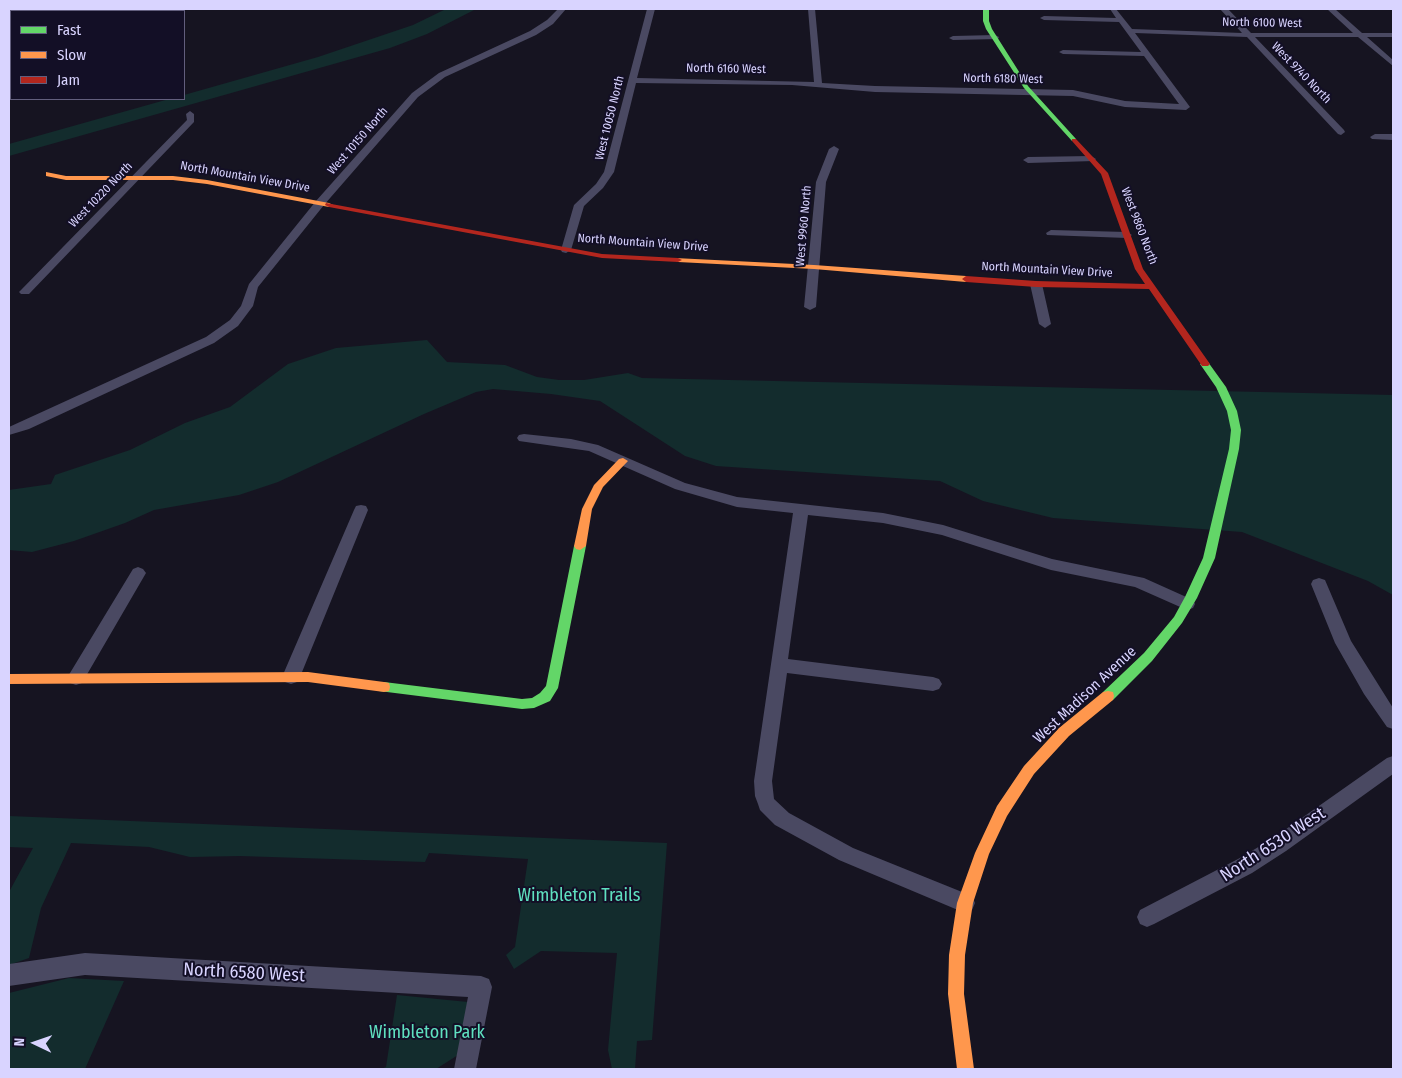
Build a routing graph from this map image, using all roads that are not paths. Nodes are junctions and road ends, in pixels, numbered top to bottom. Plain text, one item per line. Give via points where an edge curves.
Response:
1 (562, 9) edge
2 (651, 9) edge
3 (811, 9) edge
4 (986, 9) edge
5 (1113, 9) edge
6 (1224, 9) edge
7 (1331, 9) edge
8 (1044, 18) dead end
9 (1121, 20) junction
10 (1130, 30) junction
11 (1248, 35) junction
12 (1360, 35) junction
13 (1393, 35) edge
14 (953, 38) dead end
15 (995, 38) junction
16 (1063, 52) dead end
17 (1146, 54) junction
18 (1393, 64) edge
19 (632, 80) junction
20 (818, 84) junction
21 (1030, 92) junction
22 (190, 114) dead end
23 (1341, 132) dead end
24 (1375, 137) dead end
25 (1393, 137) edge
26 (834, 149) dead end
27 (1091, 159) junction
28 (1028, 160) dead end
29 (50, 174) dead end
30 (134, 178) junction
31 (320, 204) junction
32 (1051, 233) dead end
33 (1127, 235) junction
34 (566, 250) junction
35 (814, 267) junction
36 (1036, 284) junction
37 (1151, 287) junction
38 (25, 292) dead end
39 (810, 307) dead end
40 (1045, 324) dead end
41 (1214, 377) joint
42 (9, 431) edge
43 (524, 438) dead end
44 (623, 461) junction
45 (361, 510) dead end
46 (801, 510) junction
47 (138, 573) dead end
48 (1318, 584) dead end
49 (1187, 604) junction
50 (780, 665) junction
51 (291, 677) junction
52 (76, 678) junction
53 (9, 679) edge
54 (933, 684) dead end
55 (1393, 722) edge
56 (1393, 764) edge
57 (965, 903) junction
58 (1147, 916) dead end
59 (9, 975) edge
60 (465, 1069) edge
61 (965, 1069) edge

1 - 31 street, West 10150 North via 533,33 442,74 415,95
2 - 19 street, West 10050 North
3 - 20 street
4 - 15 street via 986,21
5 - 9 street
6 - 11 street, West 9740 North
7 - 12 street
8 - 9 street
9 - 10 street
10 - 11 street, North 6100 West
10 - 17 street
11 - 12 street, North 6100 West
11 - 23 street, West 9740 North
12 - 13 street, North 6100 West
12 - 18 street
14 - 15 street
15 - 21 street, West 9860 North
16 - 17 street
17 - 21 street, North 6180 West via 1186,107 1141,106 1073,93
19 - 20 street, North 6160 West via 775,86
19 - 34 street, West 10050 North via 609,172 600,186 579,205
20 - 21 street, North 6180 West via 875,89
21 - 27 street, West 9860 North
22 - 30 street, West 10220 North via 192,120
24 - 25 street
26 - 35 street, West 9960 North via 821,182
27 - 28 street
27 - 33 street, West 9860 North via 1104,173
29 - 30 street, North Mountain View Drive via 66,178
30 - 31 street, North Mountain View Drive via 206,182
30 - 38 street, West 10220 North
31 - 34 street, North Mountain View Drive
31 - 42 street, West 10150 North via 253,286 247,306 234,323 210,340 161,364
32 - 33 street
33 - 37 street, West 9860 North via 1139,269
34 - 35 street, North Mountain View Drive via 602,256
35 - 36 street, North Mountain View Drive
35 - 39 street, West 9960 North
36 - 37 street, North Mountain View Drive
36 - 40 street
37 - 41 street, West 9860 North
41 - 49 street, West Madison Avenue via 1232,411 1236,439 1209,558
43 - 44 street via 581,445
44 - 46 street via 717,498
44 - 51 street via 599,485 587,509 552,688 540,701 522,704 348,681
45 - 51 street
46 - 49 street via 883,518 943,530 1051,564 1138,582
46 - 50 street
47 - 52 street
48 - 55 street via 1343,642
49 - 57 street, West Madison Avenue via 1164,639 1138,668 1064,732 1029,770 991,831
50 - 54 street
50 - 57 street via 763,781 764,796 772,810 794,826 846,854
51 - 52 street
52 - 53 street
56 - 58 street, North 6530 West via 1245,866
57 - 61 street, West Madison Avenue via 958,937 956,974
59 - 60 street, North 6580 West via 85,964 481,987

